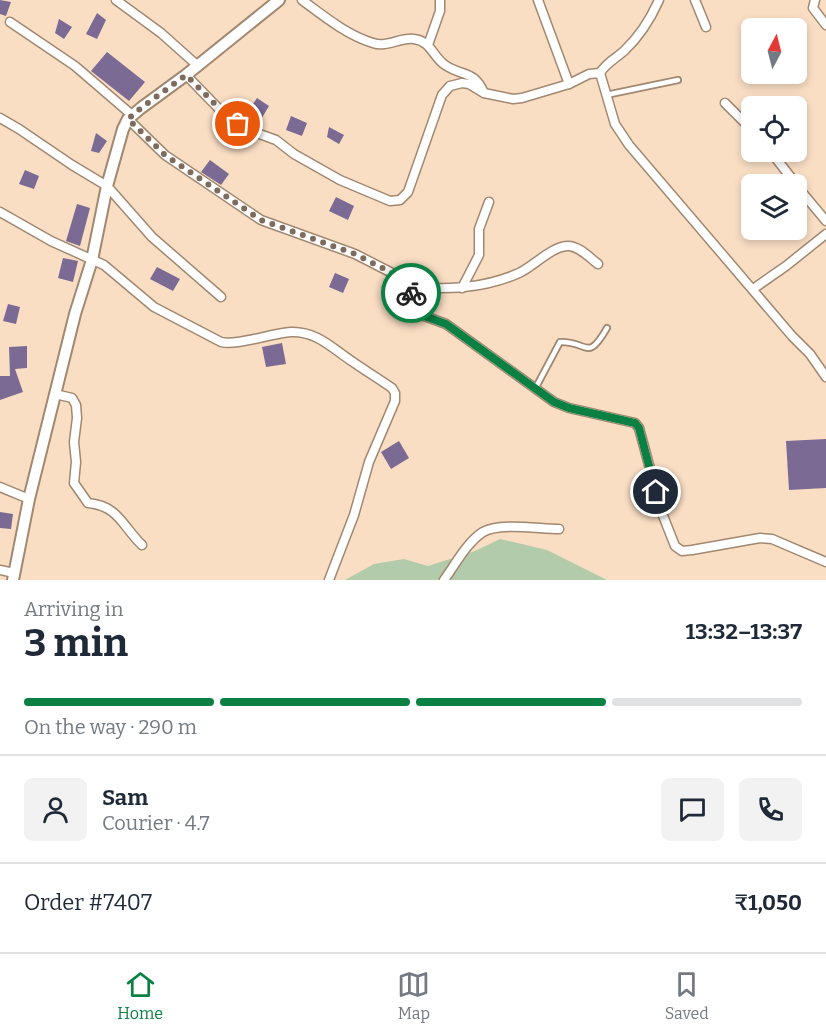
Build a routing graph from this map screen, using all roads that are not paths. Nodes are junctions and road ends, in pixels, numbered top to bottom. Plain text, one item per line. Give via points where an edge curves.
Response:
1 (116, 0) edge
2 (302, 0) edge
3 (440, 0) edge
4 (538, 0) edge
5 (659, 0) edge
6 (694, 0) edge
7 (815, 0) edge
8 (273, 2) edge
9 (10, 22) dead end
10 (826, 25) edge
11 (706, 27) dead end
12 (428, 45) junction
13 (198, 66) junction
14 (600, 73) junction
15 (186, 75) junction
16 (678, 80) dead end
17 (569, 84) junction
18 (484, 93) junction
19 (606, 95) junction
20 (725, 103) dead end
21 (130, 117) junction
22 (0, 118) edge
23 (741, 119) edge
24 (779, 162) edge
25 (788, 174) edge
26 (107, 186) junction
27 (807, 198) edge
28 (489, 202) dead end
29 (0, 212) edge
30 (826, 221) edge
31 (826, 234) edge
32 (92, 260) junction
33 (598, 264) dead end
34 (411, 288) junction
35 (462, 288) junction
36 (753, 289) junction
37 (221, 297) dead end
38 (607, 328) dead end
39 (826, 377) edge
40 (534, 389) junction
41 (55, 394) junction
42 (0, 487) edge
43 (29, 499) junction
44 (559, 529) dead end
45 (142, 545) dead end
46 (826, 562) edge
47 (0, 570) edge
48 (13, 577) edge
49 (329, 580) edge
50 (444, 580) edge

1 - 13 street
2 - 12 street via 338,27 374,44 411,38
3 - 12 street
4 - 17 street
5 - 14 street via 639,35
6 - 11 street
7 - 10 street via 813,8
8 - 13 street
9 - 21 street via 75,66
12 - 18 street via 442,63 478,80
13 - 15 street
14 - 17 street
14 - 19 street
15 - 18 street via 238,124 276,140 340,180 390,201 400,200 408,192 444,90 462,83
15 - 21 street
16 - 19 lane
17 - 18 street via 513,99
19 - 36 street via 615,124 629,145
20 - 23 street
21 - 26 street via 120,137
21 - 34 street via 165,155 261,220 355,254 400,277
22 - 26 street
24 - 25 street
26 - 32 street
26 - 37 street via 152,237
27 - 30 street
28 - 35 street via 479,229 479,255
29 - 32 street
31 - 36 street
32 - 41 street
32 - 49 street via 111,270 154,307 221,342 270,334 310,334 392,388 395,401 369,462
33 - 35 street via 574,247 566,246 514,275
34 - 35 street
34 - 40 street via 411,311 446,324
36 - 39 street
38 - 40 lane via 593,347 560,342
40 - 46 street via 569,408 635,423 662,513 675,546 682,551 760,538 772,539
41 - 43 street
41 - 45 street via 72,398 76,405 76,486 88,503 100,504 118,516
42 - 43 street
43 - 48 street
44 - 50 street via 496,527 485,531
47 - 48 street

